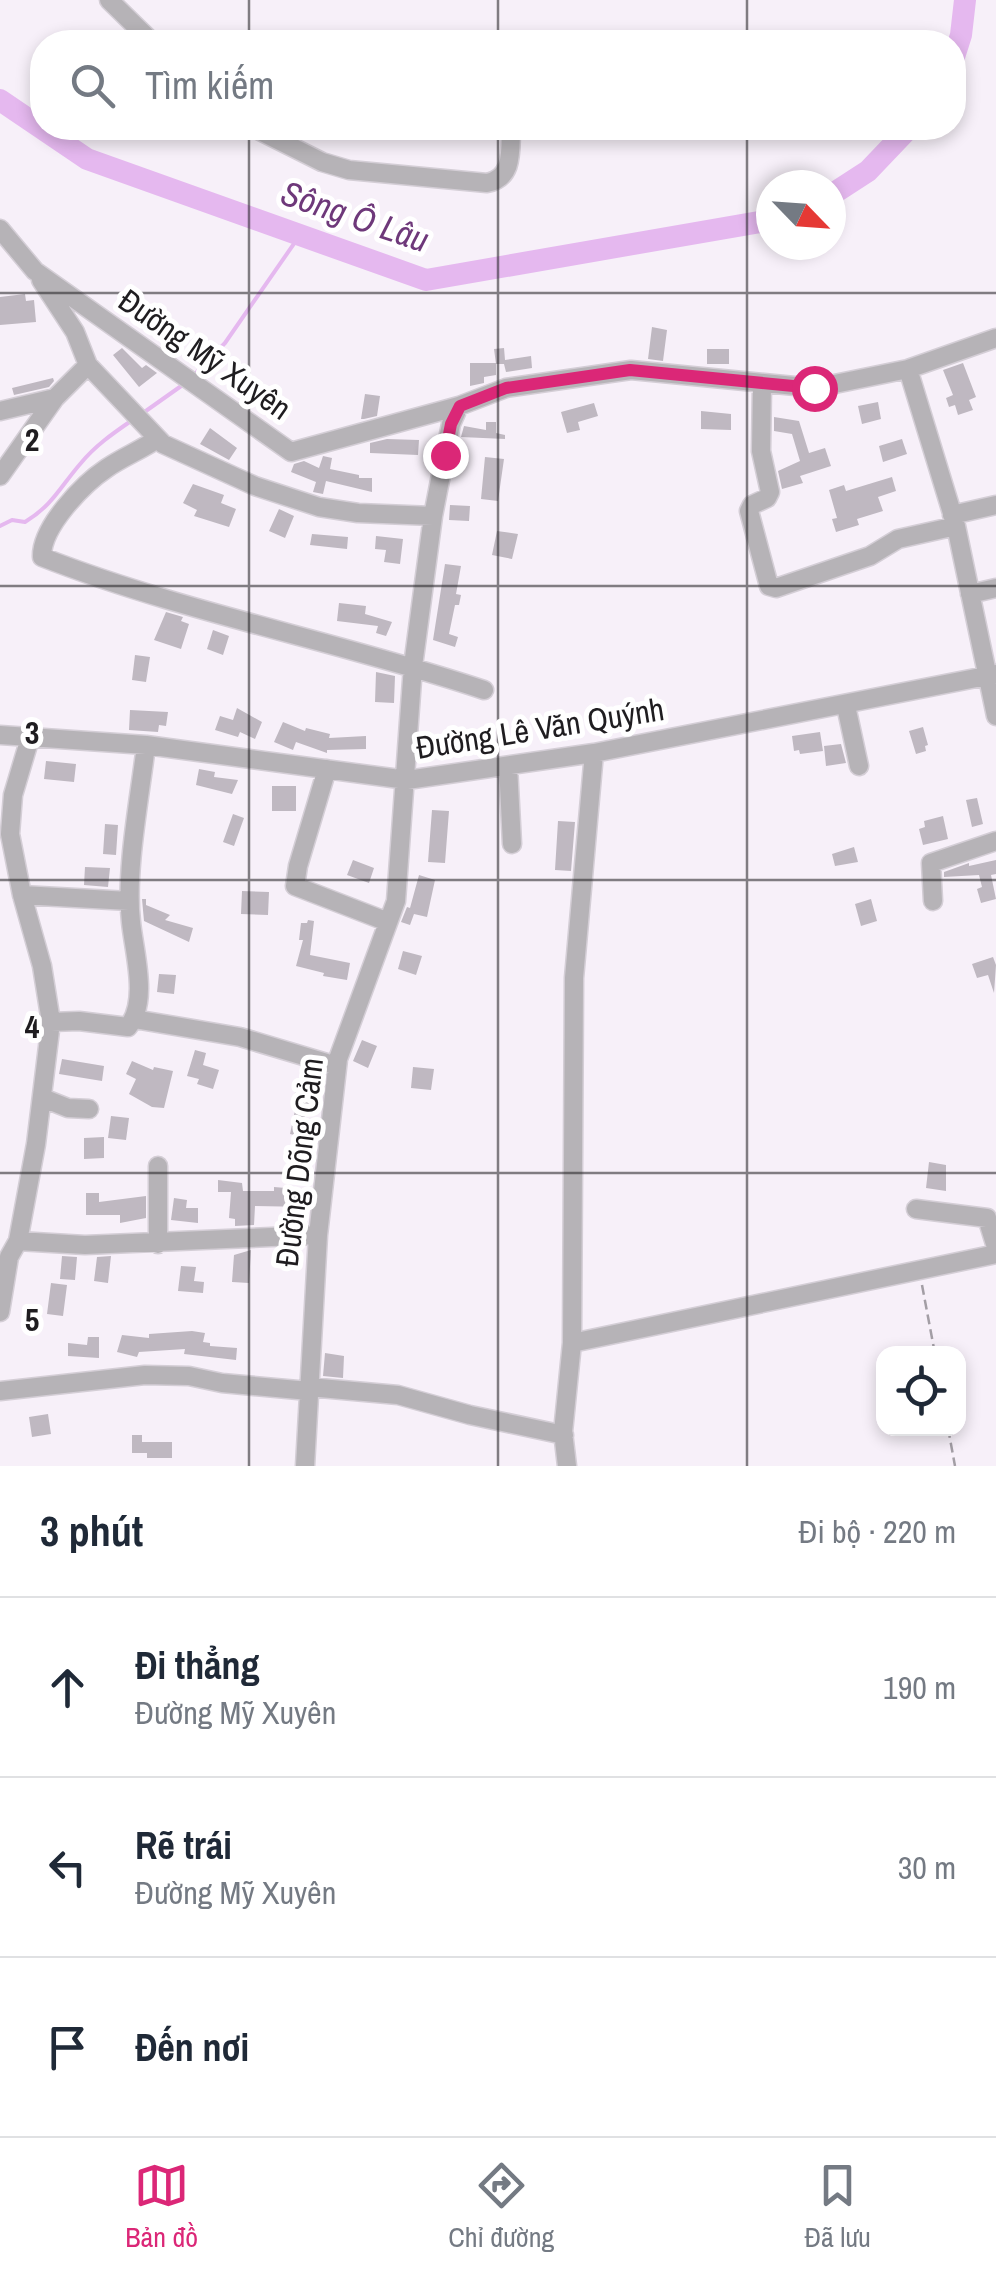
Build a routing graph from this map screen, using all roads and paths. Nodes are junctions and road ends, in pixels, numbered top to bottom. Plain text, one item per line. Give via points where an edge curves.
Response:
1 (108, 0) edge
2 (139, 30) edge
3 (278, 140) edge
4 (510, 140) edge
5 (0, 229) edge
6 (35, 271) junction
7 (996, 338) edge
8 (88, 365) junction
9 (908, 370) junction
10 (762, 384) junction
11 (55, 398) junction
12 (460, 406) junction
13 (0, 411) edge
14 (154, 437) junction
15 (0, 476) edge
16 (996, 506) edge
17 (433, 516) junction
18 (954, 521) junction
19 (996, 588) edge
20 (970, 594) junction
21 (413, 666) junction
22 (991, 675) edge
23 (484, 690) dead end
24 (846, 706) junction
25 (996, 716) edge
26 (0, 735) edge
27 (30, 738) junction
28 (146, 744) junction
29 (594, 753) junction
30 (508, 766) junction
31 (859, 766) dead end
32 (328, 768) junction
33 (407, 780) junction
34 (996, 841) edge
35 (512, 844) dead end
36 (22, 896) junction
37 (934, 901) dead end
38 (129, 902) junction
39 (388, 922) junction
40 (134, 1019) junction
41 (50, 1022) junction
42 (337, 1066) junction
43 (42, 1098) junction
44 (88, 1109) dead end
45 (158, 1166) dead end
46 (916, 1208) dead end
47 (318, 1235) junction
48 (18, 1241) junction
49 (158, 1244) junction
50 (996, 1251) edge
51 (919, 1269) junction
52 (0, 1312) edge
53 (572, 1343) junction
54 (933, 1346) edge
55 (309, 1389) junction
56 (0, 1391) edge
57 (564, 1435) junction
58 (949, 1436) edge
59 (305, 1466) edge
60 (567, 1466) edge
61 (955, 1466) edge

1 - 2 street
3 - 4 street via 349,170 487,183 507,170
5 - 6 street, Đường Mỹ Xuyên
6 - 8 street
6 - 12 street, Đường Mỹ Xuyên via 291,452
7 - 9 street, Đường Mỹ Xuyên
8 - 11 street
8 - 14 street
9 - 10 street, Đường Mỹ Xuyên via 814,388
9 - 18 street
10 - 12 street, Đường Mỹ Xuyên via 630,370 506,388
10 - 18 street via 761,451 769,495 750,511 769,586 870,556
11 - 13 street
11 - 15 street
12 - 17 street
14 - 17 street via 255,486 319,507
14 - 21 street via 63,508 42,557 136,590
16 - 18 street
17 - 21 street, Đường Dõng Cảm
18 - 20 street
19 - 20 street
20 - 22 street
21 - 23 street
21 - 33 street, Đường Dõng Cảm
22 - 24 street, Đường Lê Văn Quýnh
22 - 25 street
24 - 29 street, Đường Lê Văn Quýnh
24 - 31 street
26 - 27 street, Đường Lê Văn Quýnh
27 - 28 street, Đường Lê Văn Quýnh
27 - 36 street via 10,813
28 - 32 street, Đường Lê Văn Quýnh
28 - 38 street
29 - 30 street, Đường Lê Văn Quýnh
29 - 53 street via 574,978
30 - 33 street, Đường Lê Văn Quýnh
30 - 35 street
32 - 33 street, Đường Lê Văn Quýnh
32 - 39 street via 296,886
33 - 39 street, Đường Dõng Cảm via 396,901
34 - 37 street via 932,863
36 - 38 street
36 - 41 street
38 - 40 street via 138,980
39 - 42 street, Đường Dõng Cảm
40 - 41 street via 128,1027
40 - 42 street via 240,1037
41 - 43 street
42 - 47 street, Đường Dõng Cảm
43 - 44 street
43 - 48 street
45 - 49 street
46 - 50 street via 987,1218
47 - 49 street
47 - 55 street, Đường Dõng Cảm
48 - 49 street
48 - 52 street
50 - 51 street
51 - 53 street
51 - 54 path
53 - 57 street
55 - 56 street via 145,1375
55 - 57 street via 398,1394
55 - 59 street, Đường Dõng Cảm
57 - 60 street
58 - 61 path

